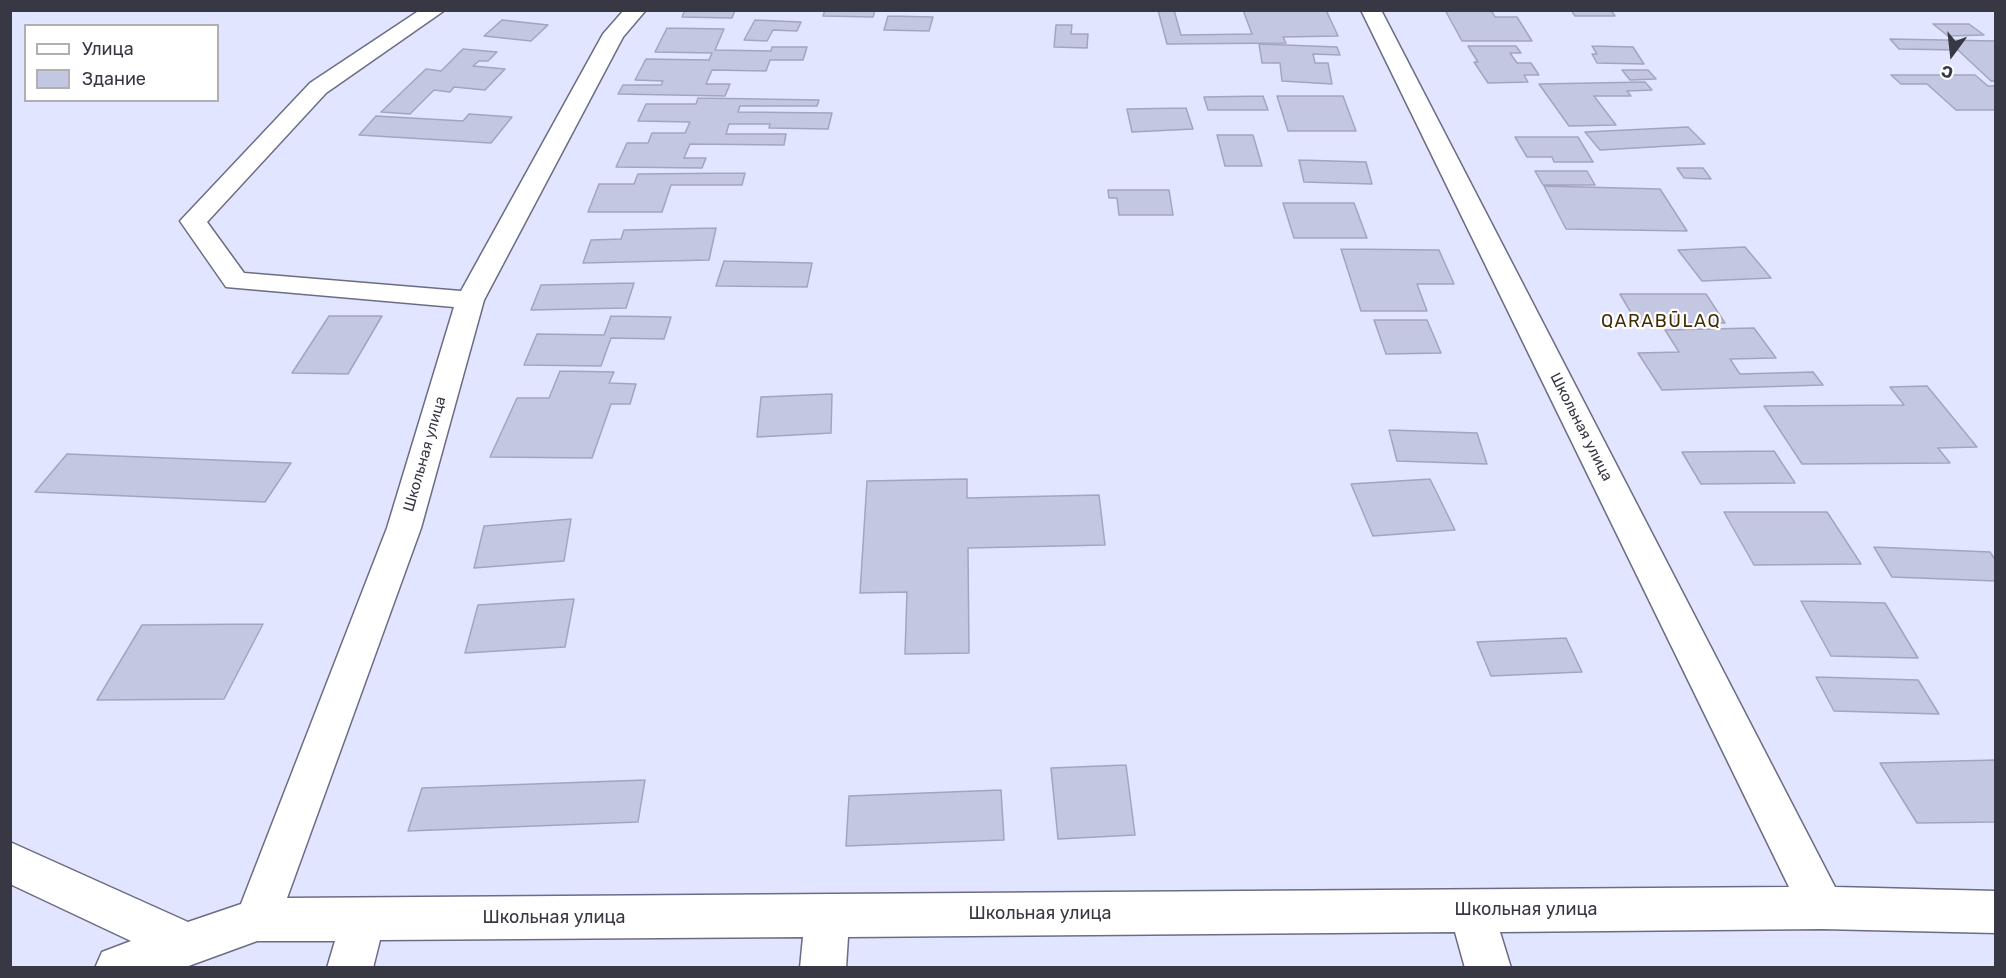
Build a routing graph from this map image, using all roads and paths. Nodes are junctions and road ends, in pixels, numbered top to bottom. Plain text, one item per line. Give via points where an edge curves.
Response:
1 (435, 10) edge
2 (636, 10) edge
3 (1371, 10) edge
4 (470, 300) junction
5 (10, 862) edge
6 (1822, 908) junction
7 (1471, 910) junction
8 (1995, 912) edge
9 (828, 916) junction
10 (363, 919) junction
11 (257, 920) junction
12 (186, 944) junction
13 (118, 968) edge
14 (350, 968) edge
15 (822, 968) edge
16 (1488, 968) edge

1 - 4 street via 318,88 193,221 236,281
2 - 4 street, Школьная улица via 614,34
3 - 6 street, Школьная улица
4 - 11 street, Школьная улица via 404,528
5 - 12 street
6 - 7 street, Школьная улица
6 - 8 street, Школьная улица
7 - 9 street, Школьная улица
7 - 16 street
9 - 10 street, Школьная улица
9 - 15 street
10 - 11 street, Школьная улица
10 - 14 street
11 - 12 street, Школьная улица
12 - 13 street, Школьная улица

